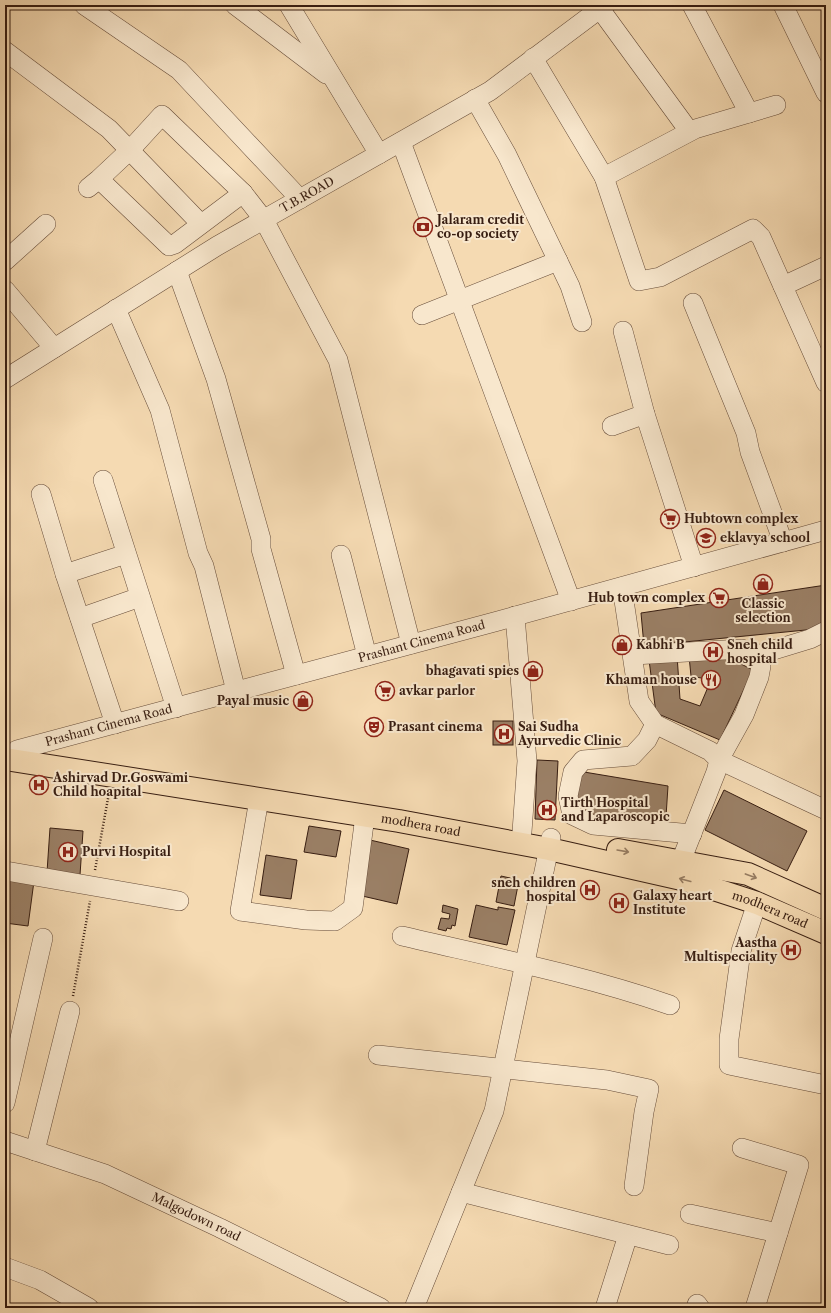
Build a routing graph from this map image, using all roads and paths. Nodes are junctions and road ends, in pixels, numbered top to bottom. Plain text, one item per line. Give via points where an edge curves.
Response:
1 (84, 5) edge
2 (235, 5) edge
3 (289, 5) edge
4 (692, 5) edge
5 (783, 5) edge
6 (602, 7) edge
7 (5, 51) edge
8 (534, 58) junction
9 (335, 81) junction
10 (826, 93) edge
11 (475, 99) junction
12 (776, 105) dead end
13 (749, 113) junction
14 (689, 131) junction
15 (401, 142) junction
16 (130, 150) junction
17 (379, 154) junction
18 (604, 177) junction
19 (243, 193) junction
20 (300, 199) junction
21 (264, 220) junction
22 (46, 224) dead end
23 (201, 224) junction
24 (169, 246) junction
25 (5, 261) edge
26 (558, 261) junction
27 (826, 266) edge
28 (182, 268) junction
29 (783, 286) junction
30 (5, 290) edge
31 (460, 300) junction
32 (693, 303) dead end
33 (116, 310) junction
34 (422, 315) dead end
35 (582, 322) dead end
36 (623, 331) dead end
37 (54, 348) junction
38 (5, 379) edge
39 (826, 383) edge
40 (645, 414) junction
41 (612, 426) dead end
42 (103, 480) dead end
43 (41, 494) dead end
44 (825, 532) edge
45 (783, 542) junction
46 (126, 554) junction
47 (341, 555) dead end
48 (694, 567) junction
49 (65, 574) junction
50 (622, 587) junction
51 (140, 598) junction
52 (571, 601) junction
53 (515, 616) junction
54 (80, 618) junction
55 (826, 631) edge
56 (411, 644) junction
57 (633, 655) junction
58 (757, 655) junction
59 (367, 656) junction
60 (296, 675) junction
61 (236, 692) junction
62 (176, 708) junction
63 (115, 724) junction
64 (655, 724) junction
65 (9, 753) edge
66 (719, 760) junction
67 (259, 799) junction
68 (826, 810) edge
69 (365, 816) junction
70 (522, 832) junction
71 (692, 834) junction
72 (550, 844) junction
73 (681, 861) junction
74 (6, 871) edge
75 (179, 901) dead end
76 (757, 903) junction
77 (826, 909) edge
78 (826, 933) edge
79 (402, 936) dead end
80 (43, 938) dead end
81 (525, 964) junction
82 (670, 1005) dead end
83 (70, 1011) dead end
84 (378, 1055) dead end
85 (503, 1068) junction
86 (826, 1085) edge
87 (5, 1103) edge
88 (5, 1141) edge
89 (742, 1148) dead end
90 (35, 1150) junction
91 (634, 1186) dead end
92 (461, 1192) junction
93 (690, 1214) dead end
94 (778, 1234) junction
95 (628, 1235) junction
96 (669, 1245) dead end
97 (5, 1267) edge
98 (89, 1308) edge
99 (381, 1308) edge
100 (414, 1308) edge
101 (605, 1308) edge
102 (755, 1308) edge

1 - 20 street via 179,70
2 - 9 street
3 - 9 street
4 - 13 street
5 - 10 street
6 - 8 street, T.B.ROAD
6 - 14 street
7 - 16 street via 109,129
8 - 11 street, T.B.ROAD
8 - 18 street
9 - 17 street
11 - 15 street, T.B.ROAD
11 - 26 street via 506,155
12 - 13 street
13 - 14 street
14 - 18 street
15 - 17 street, T.B.ROAD
15 - 31 street
16 - 19 street via 162,115
16 - 23 street
16 - 24 street via 94,184
17 - 20 street, T.B.ROAD
18 - 29 street via 639,281 660,277 753,229 760,237
19 - 21 street
19 - 23 street
20 - 21 street, T.B.ROAD
21 - 28 street, T.B.ROAD
21 - 56 street via 338,360
22 - 25 street
23 - 24 street
24 - 28 street
26 - 31 street
26 - 35 street via 570,286
27 - 29 street
28 - 33 street, T.B.ROAD
28 - 60 street via 261,539 261,549
29 - 39 street
30 - 37 street
31 - 34 street
31 - 52 street
32 - 45 street via 746,433 750,452
33 - 37 street, T.B.ROAD
33 - 61 street via 160,410
36 - 40 street
37 - 38 street, T.B.ROAD
40 - 41 street
40 - 48 street
42 - 46 street
43 - 49 street
44 - 45 street, Prashant Cinema Road
45 - 48 street, Prashant Cinema Road
46 - 49 street
46 - 51 street
47 - 59 street
48 - 50 street, Prashant Cinema Road
49 - 54 street
50 - 52 street, Prashant Cinema Road
50 - 57 street
51 - 54 street
51 - 62 street
52 - 53 street, Prashant Cinema Road
53 - 56 street, Prashant Cinema Road
53 - 70 street via 527,761
54 - 63 street
55 - 58 street via 810,639
56 - 59 street, Prashant Cinema Road
57 - 58 street via 742,649
57 - 64 street via 639,701
58 - 66 street via 761,666 759,677 744,715
59 - 60 street, Prashant Cinema Road
60 - 61 street, Prashant Cinema Road
61 - 62 street, Prashant Cinema Road
62 - 63 street, Prashant Cinema Road
63 - 65 street, Prashant Cinema Road
64 - 66 street via 710,751
64 - 71 street via 647,740 632,756 583,760 573,772 568,796 572,815 593,825
65 - 67 main road, modhera road
65 - 70 main road via 384,806
66 - 68 street
66 - 71 street
67 - 69 main road, modhera road
67 - 69 street via 240,911 306,920 335,921 353,908
69 - 72 main road, modhera road
70 - 72 main road
71 - 73 street
72 -> 73 main road
76 -> 72 main road, modhera road via 686,880
72 - 81 street
73 -> 77 main road via 748,874
74 - 75 street
76 - 78 main road, modhera road
76 - 86 street via 741,951 729,1039 729,1065
79 - 81 street
80 - 87 street
81 - 82 street via 630,991
81 - 85 street
83 - 90 street
84 - 85 street
85 - 91 street via 607,1080 649,1089
85 - 92 street via 494,1111
88 - 90 street, Malgodown road
89 - 94 street via 799,1164
90 - 99 street, Malgodown road via 105,1174
92 - 95 street
92 - 100 street
93 - 94 street
94 - 102 street
95 - 96 street
95 - 101 street
97 - 98 street via 40,1280

